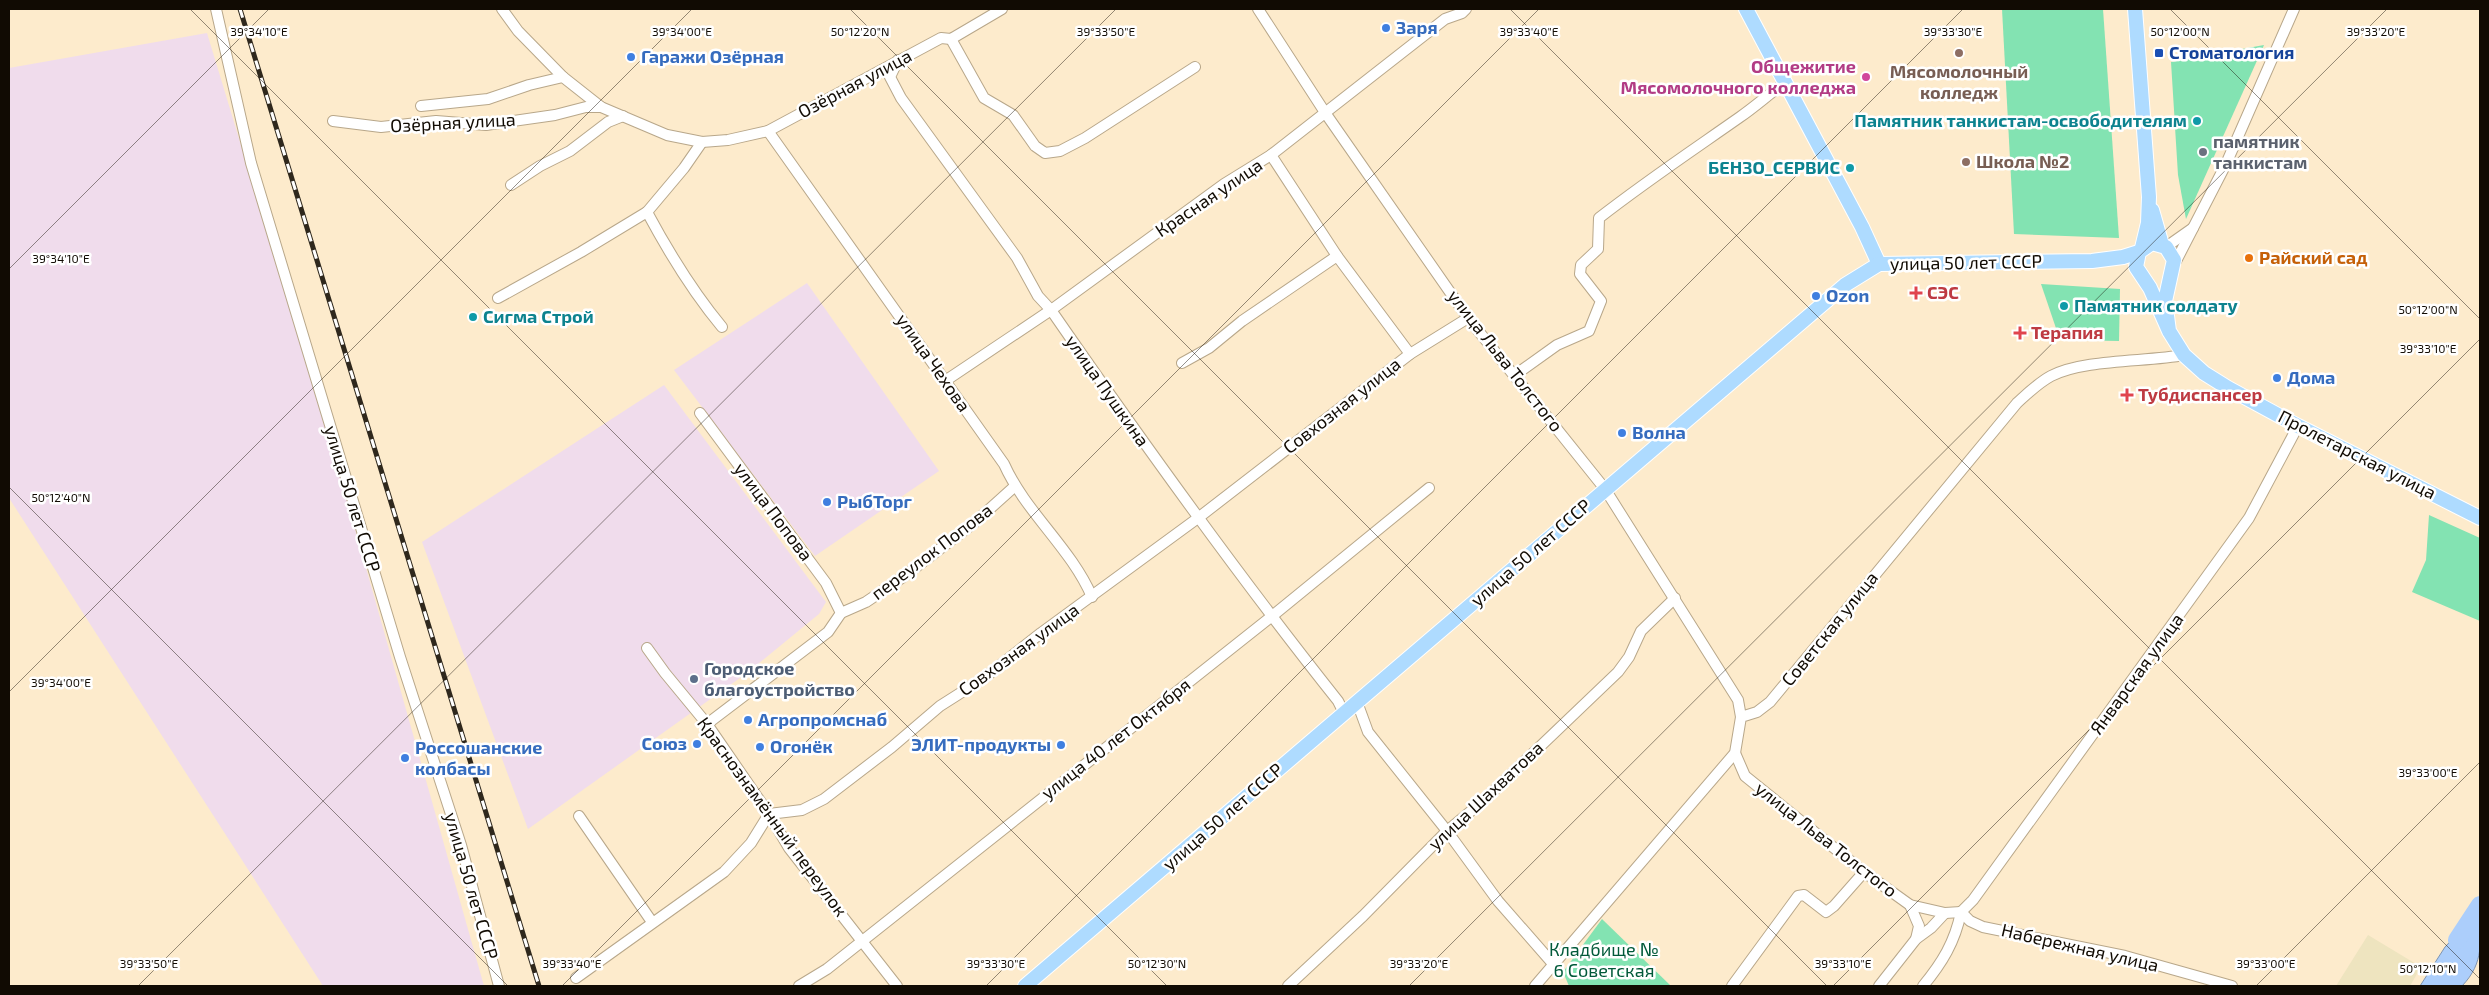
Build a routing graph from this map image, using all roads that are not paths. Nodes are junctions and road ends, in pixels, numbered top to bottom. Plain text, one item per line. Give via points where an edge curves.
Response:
1 (216, 9) edge
2 (502, 9) edge
3 (1002, 9) edge
4 (1258, 9) edge
5 (1466, 9) edge
6 (1746, 9) edge
7 (2135, 9) edge
8 (2294, 9) edge
9 (952, 39) junction
10 (898, 60) junction
11 (1195, 67) dead end
12 (563, 77) junction
13 (1786, 82) junction
14 (421, 106) dead end
15 (601, 107) junction
16 (1326, 114) junction
17 (623, 116) junction
18 (333, 122) dead end
19 (768, 131) junction
20 (702, 142) junction
21 (1271, 155) junction
22 (511, 185) dead end
23 (2149, 197) junction
24 (647, 212) junction
25 (2196, 226) junction
26 (2164, 246) junction
27 (2141, 250) junction
28 (1337, 256) junction
29 (2092, 261) junction
30 (1879, 264) junction
31 (2173, 268) junction
32 (2140, 274) junction
33 (498, 298) dead end
34 (1050, 310) junction
35 (1468, 318) junction
36 (722, 327) dead end
37 (2169, 331) junction
38 (1410, 354) junction
39 (2184, 355) junction
40 (1182, 363) dead end
41 (1515, 375) junction
42 (945, 381) junction
43 (700, 413) dead end
44 (2298, 426) junction
45 (1014, 487) junction
46 (1430, 488) dead end
47 (1605, 489) junction
48 (1198, 518) junction
49 (2480, 518) edge
50 (1092, 597) junction
51 (1675, 598) junction
52 (841, 613) junction
53 (1271, 617) junction
54 (647, 648) dead end
55 (1357, 702) junction
56 (1344, 713) junction
57 (1741, 717) junction
58 (706, 724) junction
59 (1734, 753) junction
60 (769, 814) junction
61 (579, 816) dead end
62 (1447, 831) junction
63 (1864, 872) junction
64 (1910, 905) junction
65 (1961, 912) junction
66 (1945, 913) junction
67 (652, 922) junction
68 (1916, 938) junction
69 (861, 940) junction
70 (1554, 965) junction
71 (576, 978) dead end
72 (499, 986) edge
73 (800, 986) edge
74 (897, 986) edge
75 (1025, 986) edge
76 (1288, 986) edge
77 (1535, 986) edge
78 (1732, 986) edge
79 (1879, 986) edge
80 (1923, 986) edge
81 (2232, 986) edge

1 - 72 street, улица 50 лет СССР via 251,163 397,648 460,845
2 - 12 street via 518,31
3 - 9 street, Озёрная улица
4 - 16 street, улица Льва Толстого
5 - 16 street, Красная улица via 1445,19
6 - 13 main road
7 - 23 main road
8 - 25 street
9 - 10 street, Озёрная улица via 941,38
9 - 11 street via 984,98 1013,115 1035,146 1045,153 1060,151 1085,138
10 - 19 street, Озёрная улица
10 - 34 street, улица Пушкина via 890,77 901,98 1017,258 1038,296
12 - 14 street via 529,84 488,99
12 - 15 street
13 - 30 main road
13 - 41 street via 1600,218 1598,249 1581,265 1580,274 1601,301 1588,331 1557,345
15 - 17 street, Озёрная улица
15 - 18 street, Озёрная улица via 486,125 436,121 381,127
16 - 21 street, Красная улица
16 - 35 street, улица Льва Толстого
17 - 20 street, Озёрная улица via 667,135
17 - 22 street via 608,122 570,151
19 - 20 street, Озёрная улица
19 - 42 street, улица Чехова
20 - 24 street
21 - 28 street
21 - 34 street, Красная улица via 1224,184
23 - 26 main road
23 - 27 main road via 2148,223
24 - 33 street
24 - 36 street via 674,262
25 - 26 street
25 - 31 street
26 - 27 main road via 2152,243
26 - 31 main road via 2173,255
27 - 29 main road via 2123,257
27 - 32 main road via 2136,262
28 - 38 street
28 - 40 street via 1242,321 1209,348
29 - 30 main road, улица 50 лет СССР
29 - 32 main road via 2123,266
30 - 47 main road, улица 50 лет СССР via 1825,301
31 - 32 main road via 2166,278 2156,282
31 - 37 main road via 2165,302
32 - 37 main road, Пролетарская улица via 2150,288
34 - 42 street, Красная улица
34 - 48 street, улица Пушкина
35 - 38 street, Совхозная улица
35 - 41 street, улица Льва Толстого
37 - 39 main road, Пролетарская улица
38 - 48 street, Совхозная улица
39 - 44 main road, Пролетарская улица via 2228,388
39 - 57 street, Советская улица via 2080,367 2052,376 2035,387 1995,428 1770,702 1757,712
41 - 47 street, улица Льва Толстого
42 - 45 street, улица Чехова via 1004,464
43 - 52 street, улица Попова via 826,584
44 - 49 main road, Пролетарская улица
44 - 65 street, Январская улица via 2249,518 1973,900
45 - 50 street, улица Чехова via 1084,578
45 - 52 street, переулок Попова via 974,523 902,577 866,602
46 - 53 street, улица 40 лет Октября
47 - 51 street, улица Льва Толстого
47 - 55 main road, улица 50 лет СССР
48 - 50 street, Совхозная улица
48 - 53 street, улица Пушкина
50 - 60 street, Совхозная улица via 984,678 940,706 824,799 802,810
51 - 57 street, улица Льва Толстого via 1738,700
51 - 62 street, улица Шахватова via 1641,631 1618,672 1496,789
52 - 58 street via 828,632
53 - 56 street, улица Пушкина
53 - 69 street, улица 40 лет Октября
54 - 58 street, Краснознамённый переулок
55 - 56 main road, улица 50 лет СССР
55 - 62 street via 1368,732
56 - 75 main road, улица 50 лет СССР
57 - 59 street
58 - 60 street, Краснознамённый переулок
59 - 63 street, улица Льва Толстого via 1744,776
59 - 70 street
60 - 67 street via 750,843 724,872
60 - 69 street, Краснознамённый переулок via 789,848
61 - 67 street
62 - 70 street via 1498,901
62 - 76 street, улица Шахватова
63 - 64 street, улица Льва Толстого
63 - 78 street via 1826,912 1804,895 1798,896
64 - 66 street, улица Льва Толстого
64 - 68 street via 1918,926
65 - 66 street, улица Льва Толстого
65 - 80 street via 1949,951
65 - 81 street, Набережная улица via 1983,927 2125,956
66 - 68 street via 1932,928
67 - 71 street
68 - 79 street
69 - 73 street, улица 40 лет Октября via 827,969
69 - 74 street, Краснознамённый переулок
70 - 77 street

